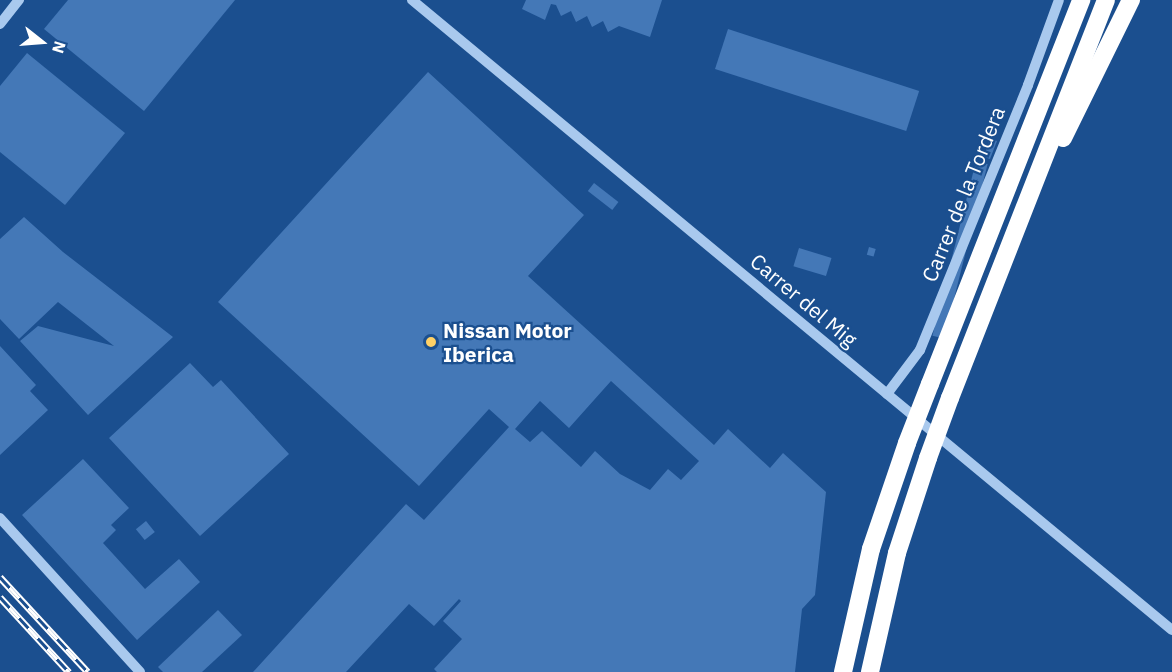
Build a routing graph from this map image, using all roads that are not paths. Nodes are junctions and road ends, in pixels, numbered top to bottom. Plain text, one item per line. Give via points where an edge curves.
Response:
1 (19, 0) edge
2 (412, 0) edge
3 (1059, 0) edge
4 (1081, 0) edge
5 (1106, 0) edge
6 (1131, 0) edge
7 (0, 24) edge
8 (1013, 236) junction
9 (887, 394) junction
10 (0, 518) edge
11 (1172, 630) edge
12 (140, 672) edge
13 (843, 672) edge
14 (872, 672) edge

1 - 7 street
2 - 9 street, Carrer del Mig
3 - 9 street, Carrer de la Tordera via 920,350
4 - 13 highway, bridge via 907,443 871,549
5 - 8 highway
6 - 8 highway
8 - 14 highway, bridge via 928,458 897,553 874,647
9 - 11 street, Carrer del Mig
10 - 12 street

